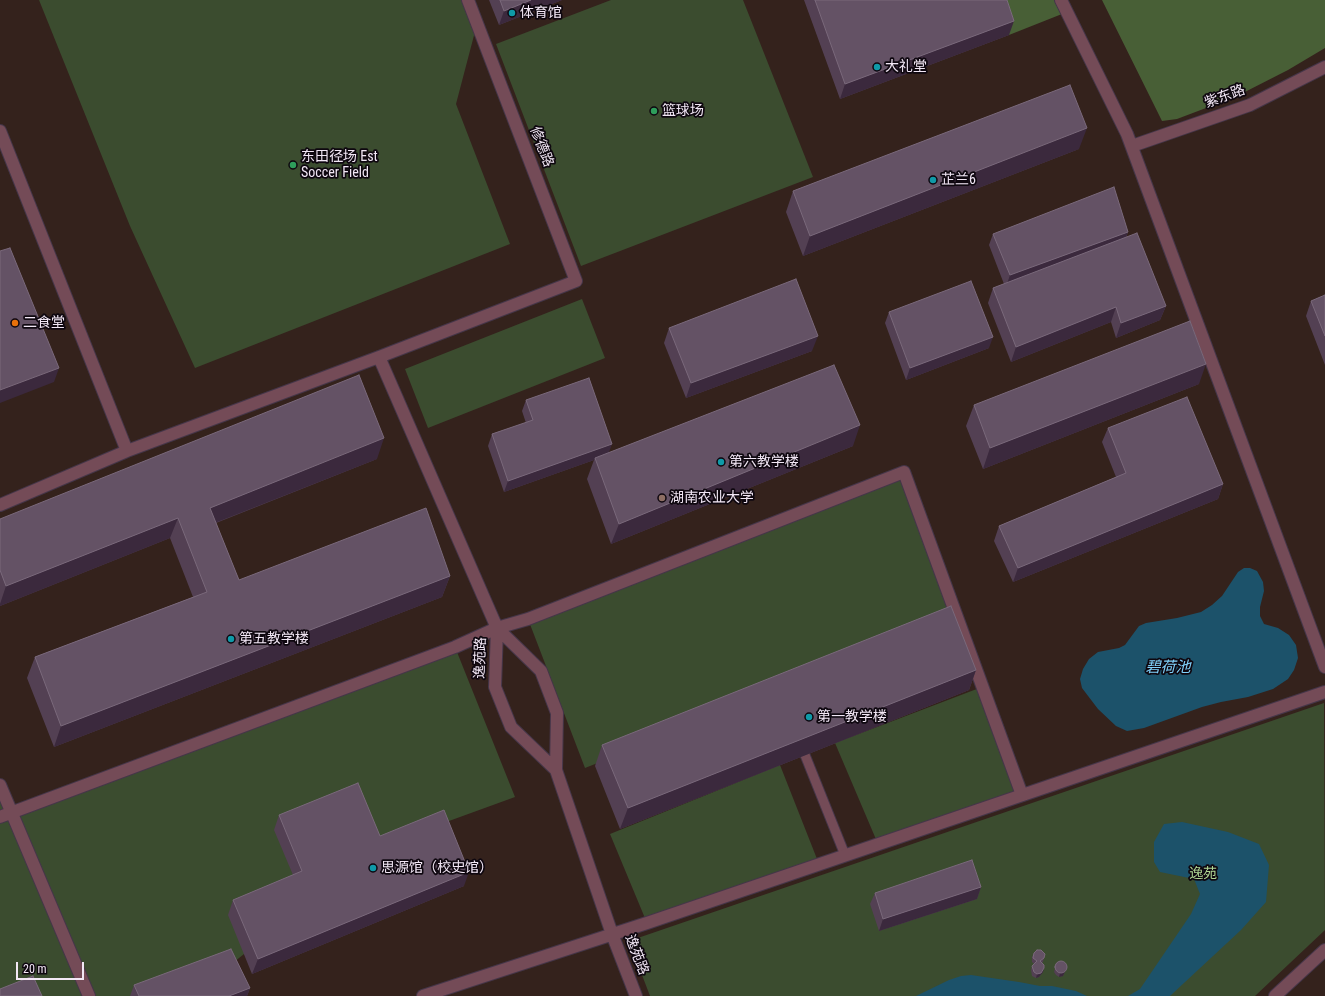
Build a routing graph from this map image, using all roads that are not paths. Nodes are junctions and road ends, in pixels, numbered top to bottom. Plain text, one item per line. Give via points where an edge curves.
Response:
1 (468, 0) edge
2 (1061, 0) edge
3 (1325, 67) edge
4 (0, 132) edge
5 (1132, 146) junction
6 (379, 357) junction
7 (127, 451) junction
8 (0, 505) edge
9 (497, 628) junction
10 (1325, 667) edge
11 (1325, 692) edge
12 (805, 756) edge
13 (556, 770) junction
14 (0, 785) edge
15 (1022, 795) junction
16 (12, 813) junction
17 (0, 817) edge
18 (845, 855) junction
19 (612, 934) junction
20 (1325, 950) edge
21 (89, 996) edge
22 (423, 996) edge
23 (636, 996) edge
24 (1275, 996) edge

1 - 6 street, 修德路 via 576,281
2 - 5 street
3 - 5 street, 紫东路 via 1250,105
4 - 7 street
5 - 10 street
6 - 7 street
6 - 9 street, 逸苑路
7 - 8 street
9 - 13 street via 541,671 557,713
9 - 13 street, 逸苑路 via 495,687 511,727
9 - 15 street via 528,619 904,472
9 - 16 street via 455,647
11 - 15 street
12 - 18 lane
13 - 19 street, 逸苑路
14 - 16 street
15 - 18 street
16 - 17 street
16 - 21 street
18 - 19 street
19 - 22 street
19 - 23 street, 逸苑路
20 - 24 street

